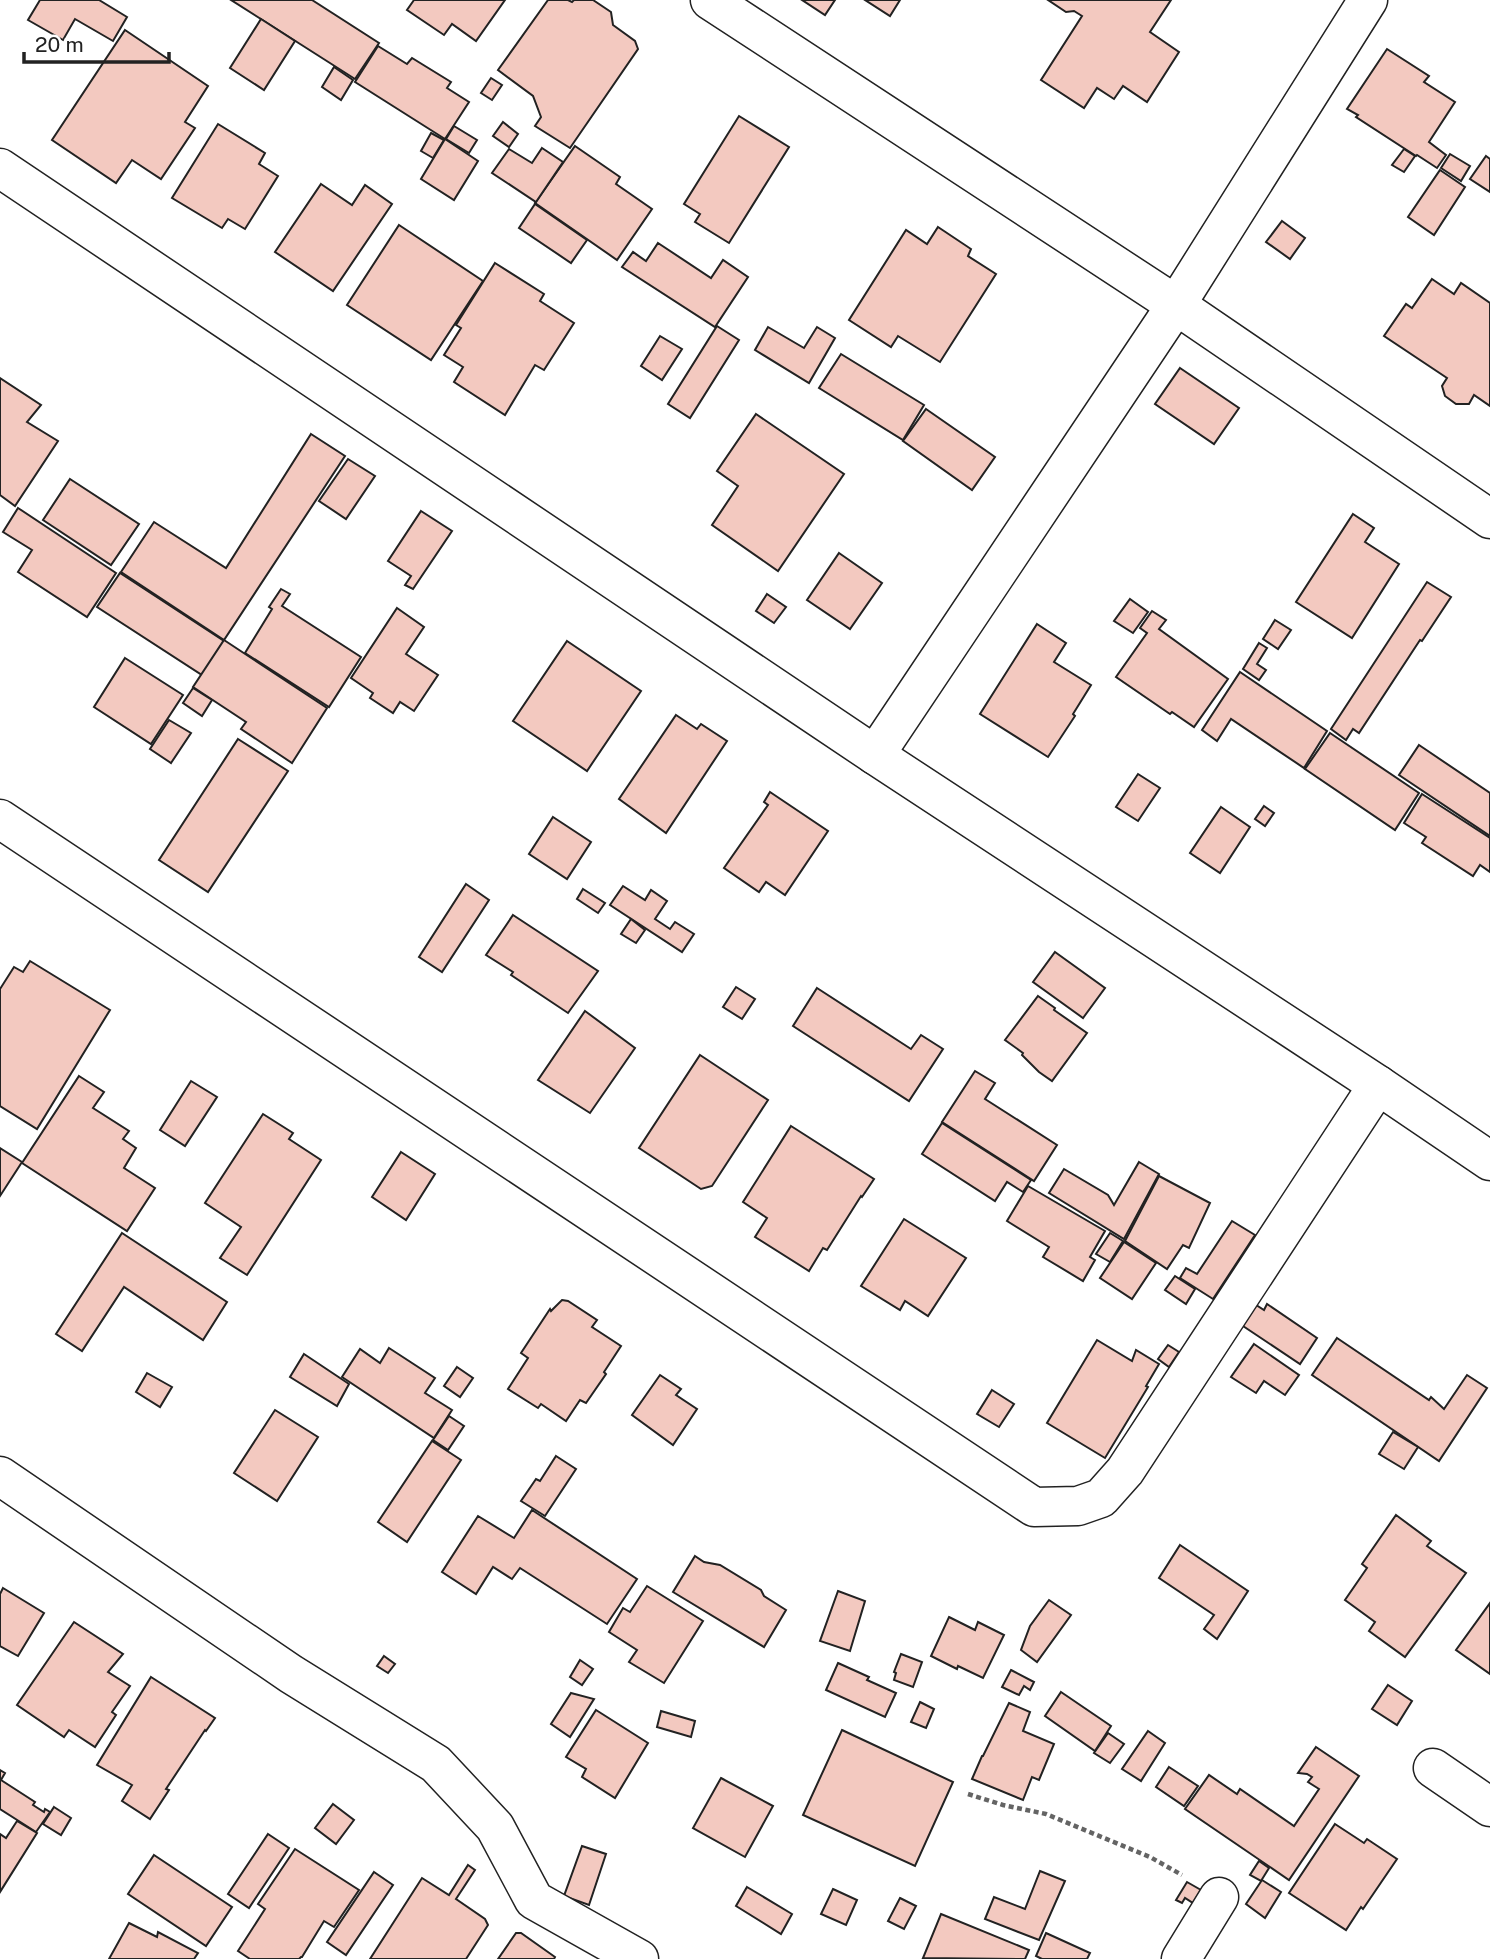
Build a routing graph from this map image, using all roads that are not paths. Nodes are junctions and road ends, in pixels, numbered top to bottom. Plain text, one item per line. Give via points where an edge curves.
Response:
1 (710, 0) edge
2 (1368, 0) edge
3 (0, 168) edge
4 (1176, 305) junction
5 (1490, 519) edge
6 (875, 755) junction
7 (0, 819) edge
8 (1378, 1085) junction
9 (1490, 1160) edge
10 (0, 1476) edge
11 (1433, 1768) dead end
12 (1490, 1807) edge
13 (1219, 1897) road end
14 (639, 1959) edge
15 (1181, 1959) edge

1 - 4 street
2 - 4 street
3 - 6 street
4 - 5 street
4 - 6 street
6 - 8 street
7 - 8 street via 1034,1507 1078,1506 1101,1498 1125,1471
8 - 9 street
10 - 14 street via 291,1674 436,1764 495,1827 534,1900
11 - 12 street
13 - 15 street

